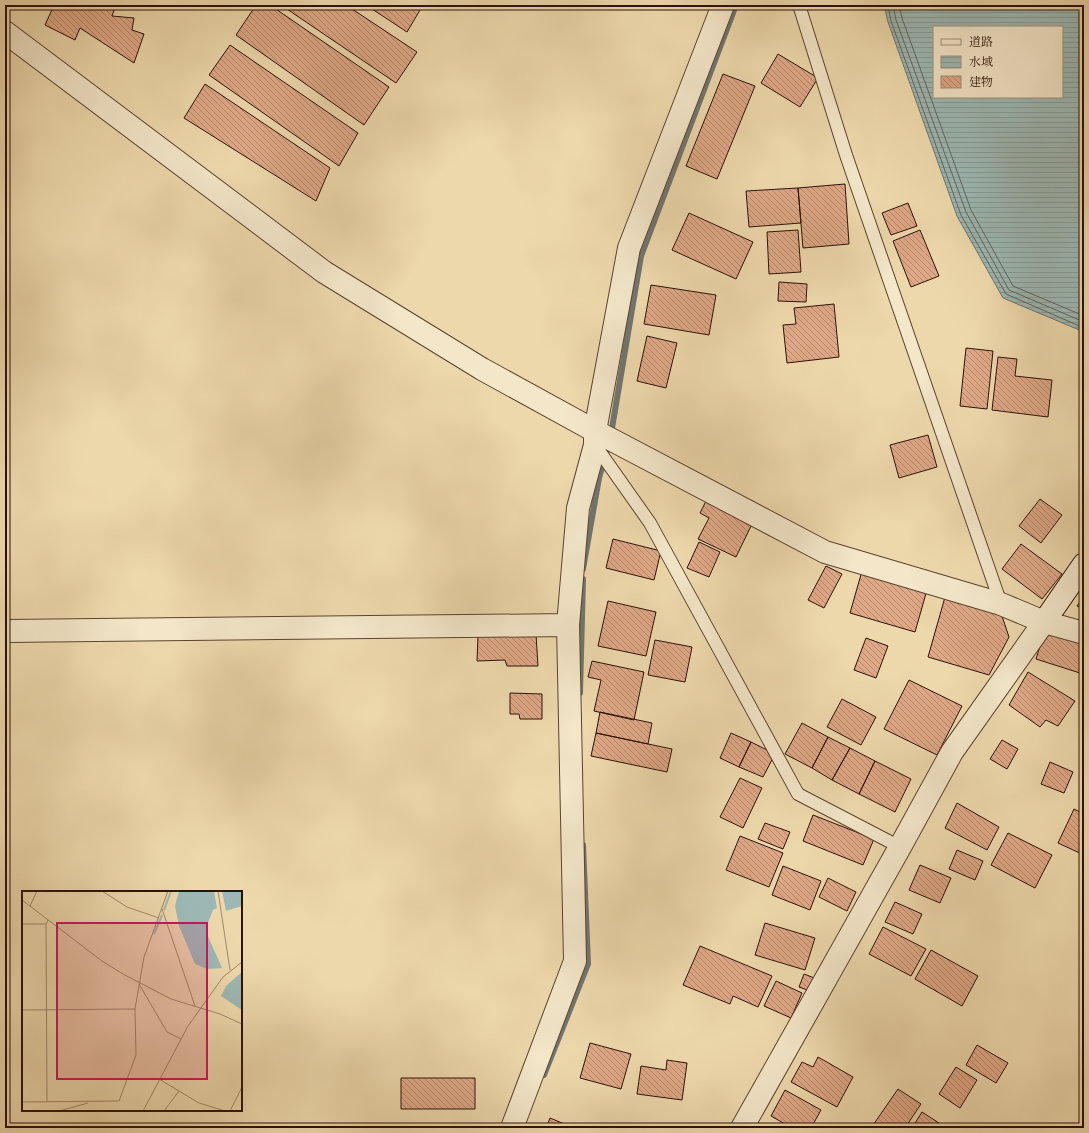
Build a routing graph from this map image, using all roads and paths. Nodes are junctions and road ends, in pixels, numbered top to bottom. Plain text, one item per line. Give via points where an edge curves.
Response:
1 (722, 5) edge
2 (799, 5) edge
3 (5, 32) edge
4 (595, 438) junction
5 (1084, 564) edge
6 (1001, 604) junction
7 (1044, 622) junction
8 (568, 625) junction
9 (5, 631) edge
10 (1084, 633) edge
11 (900, 847) junction
12 (512, 1128) edge
13 (742, 1128) edge

1 - 4 street via 629,248
2 - 6 lane via 846,155
3 - 4 street via 324,272
4 - 6 street via 825,552
4 - 8 street via 578,508
4 - 11 lane via 650,522 798,794
5 - 7 street
6 - 7 street
7 - 10 street
7 - 11 street via 952,752
8 - 9 street
8 - 12 street via 575,962
11 - 13 street

